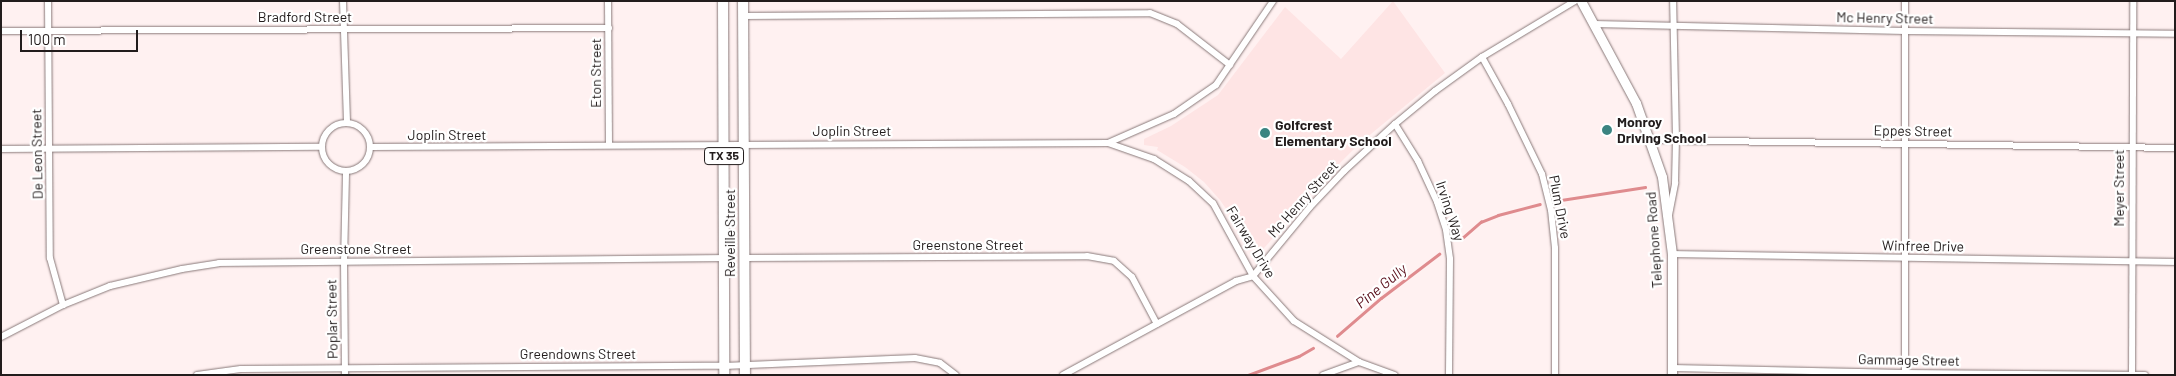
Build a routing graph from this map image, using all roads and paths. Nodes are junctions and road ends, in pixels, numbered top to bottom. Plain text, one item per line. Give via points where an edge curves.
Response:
1 (48, 1) edge
2 (343, 1) edge
3 (608, 1) edge
4 (723, 1) edge
5 (743, 1) edge
6 (1274, 1) edge
7 (1575, 1) edge
8 (1581, 1) edge
9 (1673, 1) edge
10 (1905, 1) edge
11 (2133, 1) edge
12 (743, 16) junction
13 (1594, 24) junction
14 (1673, 25) junction
15 (609, 28) junction
16 (343, 29) junction
17 (1, 31) edge
18 (48, 31) junction
19 (1905, 32) junction
20 (2133, 34) junction
21 (2175, 34) edge
22 (1482, 57) junction
23 (1230, 65) junction
24 (347, 122) junction
25 (1395, 124) junction
26 (1650, 140) junction
27 (1676, 140) junction
28 (1108, 143) junction
29 (1905, 143) junction
30 (724, 144) junction
31 (744, 144) junction
32 (609, 145) junction
33 (321, 147) junction
34 (371, 147) junction
35 (2132, 148) junction
36 (2175, 148) edge
37 (1, 149) edge
38 (50, 149) junction
39 (346, 172) junction
40 (1669, 219) junction
41 (1672, 254) junction
42 (725, 258) junction
43 (744, 258) junction
44 (1905, 259) junction
45 (2132, 261) junction
46 (344, 262) junction
47 (2175, 262) edge
48 (1253, 276) junction
49 (63, 305) junction
50 (1157, 324) junction
51 (1, 336) edge
52 (1360, 362) junction
53 (724, 370) edge
54 (745, 370) edge
55 (345, 371) edge
56 (1672, 371) edge
57 (1905, 374) edge
58 (197, 375) edge
59 (956, 375) edge
60 (1063, 375) edge
61 (1324, 375) edge
62 (1395, 375) edge
63 (1449, 375) edge
64 (1555, 375) edge
65 (2132, 375) edge
66 (2145, 375) edge

1 - 18 street, De Leon Street
2 - 16 street
3 - 15 street, Eton Street
4 - 30 main road, Reveille Street / TX 35
5 - 12 main road, Reveille Street / TX 35
6 - 23 street, Joplin Street
7 - 22 street, Mc Henry Street
8 - 13 main road, Telephone Road
9 - 14 street
10 - 19 street
11 - 20 street, Meyer Street
12 - 23 street via 1150,13 1177,24
12 - 31 main road, Reveille Street / TX 35
13 - 14 street, Mc Henry Street
13 - 26 main road, Telephone Road via 1636,103
14 - 19 street, Mc Henry Street
14 - 27 street
15 - 16 street, Bradford Street
15 - 32 street, Eton Street
16 - 18 street, Bradford Street
16 - 24 street
17 - 18 street, Bradford Street
18 - 38 street, De Leon Street
19 - 20 street, Mc Henry Street
19 - 29 street
20 - 21 street, Mc Henry Street
20 - 35 street, Meyer Street
22 - 25 street, Mc Henry Street
22 - 64 street, Plum Drive via 1542,174 1551,210 1555,248
23 - 28 street, Joplin Street via 1216,85 1174,114
24 - 33 street via 334,126 325,134
24 - 34 street via 359,126 368,135
25 - 48 street, Mc Henry Street via 1310,207
25 - 63 street, Irving Way via 1418,162 1446,230 1450,259
26 - 27 street, Eppes Street
26 - 40 main road, Telephone Road via 1662,178
27 - 29 street, Eppes Street
27 - 40 street via 1675,183
28 - 31 street, Joplin Street
28 - 48 street, Fairway Drive via 1154,159 1189,181 1213,203
29 - 35 street, Eppes Street
29 - 44 street
30 - 31 street, Joplin Street
30 - 32 street, Joplin Street
30 - 42 main road, Reveille Street / TX 35
31 - 43 main road, Reveille Street / TX 35
32 - 34 street, Joplin Street
33 - 38 street
33 - 39 street via 324,159 334,169
34 - 39 street via 368,160 358,169
35 - 36 street, Eppes Street
35 - 45 street, Meyer Street
37 - 38 street
38 - 49 street, De Leon Street via 50,258
39 - 46 street, Poplar Street
40 - 41 main road, Telephone Road
41 - 44 street, Winfree Drive
41 - 56 main road, Telephone Road
42 - 46 street, Greenstone Street
42 - 53 main road, Reveille Street / TX 35
43 - 50 street, Greenstone Street via 1087,256 1114,261 1132,277
43 - 54 main road, Reveille Street / TX 35
44 - 45 street, Winfree Drive
44 - 57 street
45 - 47 street, Winfree Drive
45 - 65 street, Meyer Street
46 - 49 street, Greenstone Street via 255,261 182,269 110,286
46 - 55 street, Poplar Street
48 - 50 street via 1236,281
48 - 52 street, Fairway Drive via 1294,321
49 - 51 street, Greenstone Street
50 - 60 street
52 - 61 street
52 - 62 street, Fairway Drive
53 - 54 street, Greendowns Street
53 - 55 street, Greendowns Street
54 - 59 street, Greendowns Street via 915,358 940,363
55 - 58 street, Greendowns Street via 241,369
56 - 57 street, Gammage Street
57 - 65 street, Gammage Street
65 - 66 street, Gammage Street

